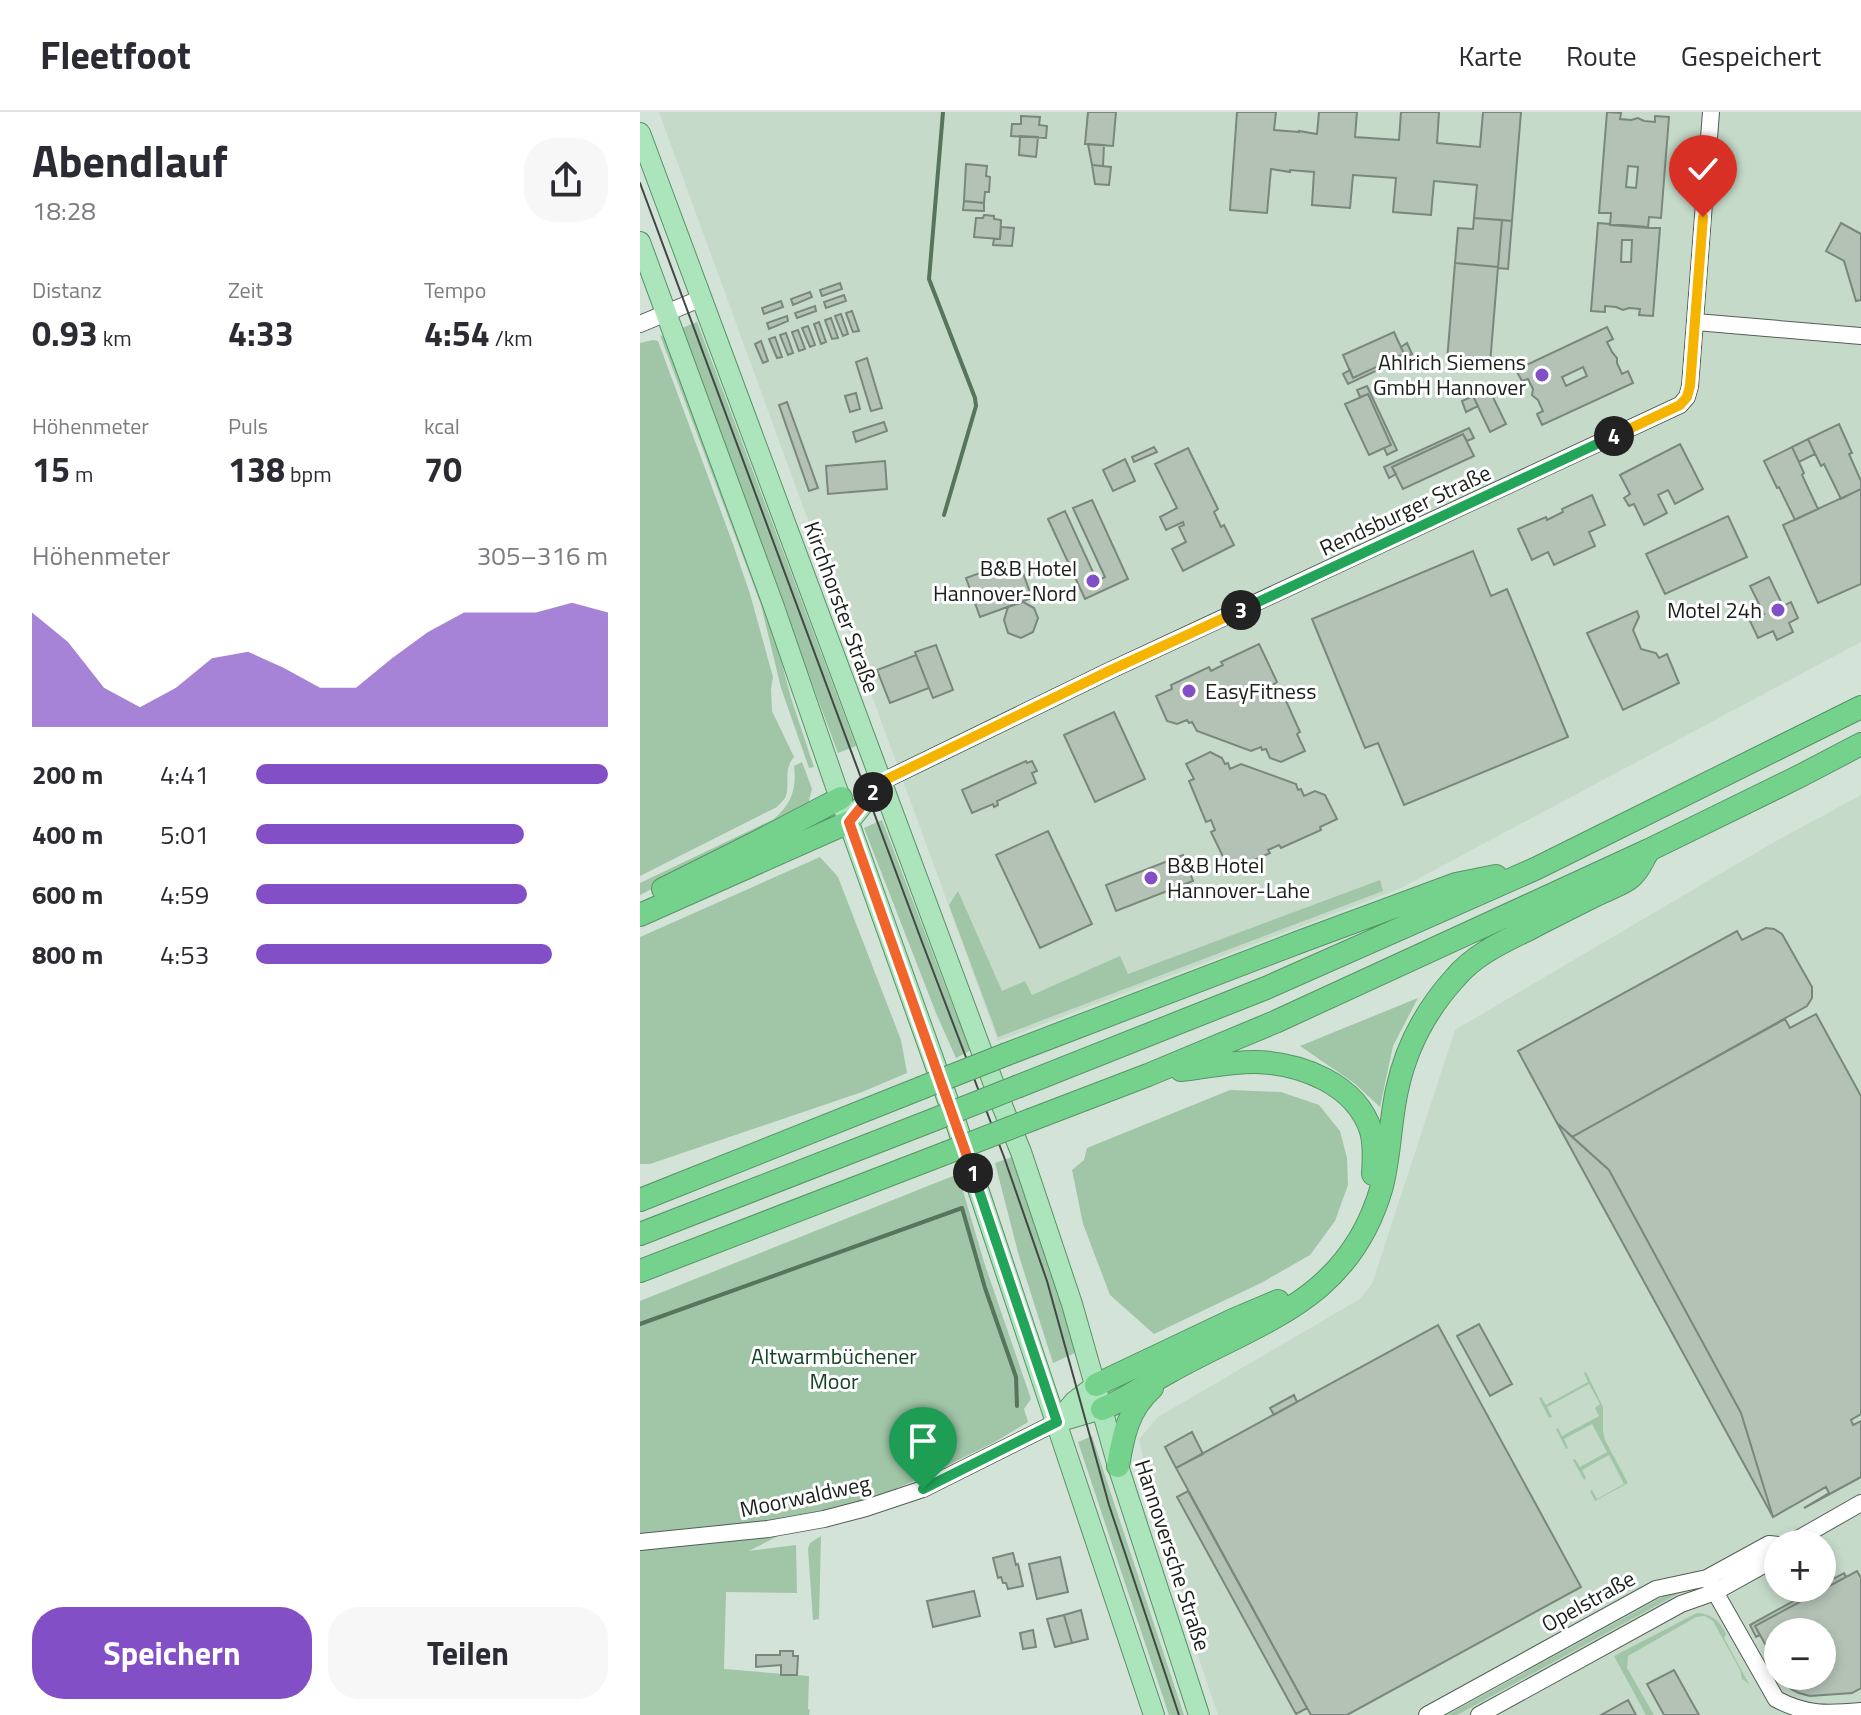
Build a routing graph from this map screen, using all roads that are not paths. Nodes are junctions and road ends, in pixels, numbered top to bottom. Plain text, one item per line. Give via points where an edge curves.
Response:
1 (1711, 112) edge
2 (640, 133) edge
3 (640, 242) edge
4 (702, 298) junction
5 (666, 313) junction
6 (1696, 322) junction
7 (640, 324) edge
8 (1861, 336) edge
9 (1861, 707) edge
10 (1861, 744) edge
11 (881, 782) junction
12 (841, 798) junction
13 (849, 822) junction
14 (1649, 850) junction
15 (1537, 868) junction
16 (640, 900) edge
17 (640, 915) edge
18 (1148, 1075) junction
19 (999, 1098) joint
20 (732, 1163) junction
21 (640, 1184) edge
22 (640, 1200) edge
23 (640, 1234) edge
24 (640, 1271) edge
25 (1171, 1371) junction
26 (1096, 1385) junction
27 (1102, 1409) junction
28 (1057, 1422) junction
29 (1118, 1466) junction
30 (1861, 1503) edge
31 (1814, 1530) edge
32 (640, 1542) edge
33 (1764, 1548) edge
34 (1764, 1563) edge
35 (1711, 1585) junction
36 (1861, 1711) edge
37 (1826, 1714) edge
38 (1154, 1715) edge
39 (1199, 1715) edge
40 (1427, 1715) edge
41 (1479, 1715) edge

1 - 6 street, Rendsburger Straße
2 - 4 main road, Kirchhorster Straße
3 - 5 main road
4 - 5 street
4 - 11 main road, Kirchhorster Straße
5 - 7 street
5 - 12 main road
6 - 8 street
6 - 11 street, Rendsburger Straße via 1687,397 1672,410
9 - 15 highway
10 - 14 highway
11 - 12 main road
11 - 13 main road
11 - 19 main road, Kirchhorster Straße
12 - 13 main road
12 - 16 highway
13 - 17 highway
13 - 28 main road
14 - 18 highway
14 - 25 highway via 1633,876 1486,950 1457,975 1430,1007 1409,1048 1397,1089 1383,1183 1352,1252 1315,1292 1293,1307
15 - 20 highway, bridge via 1456,884
15 - 23 highway, bridge via 1266,988
18 - 24 highway, bridge
18 - 26 highway via 1255,1062 1315,1074 1340,1088 1360,1109 1375,1154 1372,1181 1345,1247 1309,1284
19 - 26 main road, Hannoversche Straße
20 - 21 highway
20 - 22 highway
25 - 27 highway
25 - 29 highway via 1147,1392 1127,1423
26 - 27 main road, Hannoversche Straße
26 - 28 main road
27 - 28 main road
27 - 29 main road, Hannoversche Straße
28 - 32 street, Moorwaldweg via 923,1489 866,1508 768,1529
28 - 38 main road
29 - 39 main road, Hannoversche Straße
30 - 31 street
33 - 35 street, Opelstraße
34 - 35 street, Opelstraße
35 - 37 street via 1776,1699 1808,1715
35 - 40 street, Opelstraße via 1656,1589
35 - 41 street, Opelstraße
36 - 37 street

